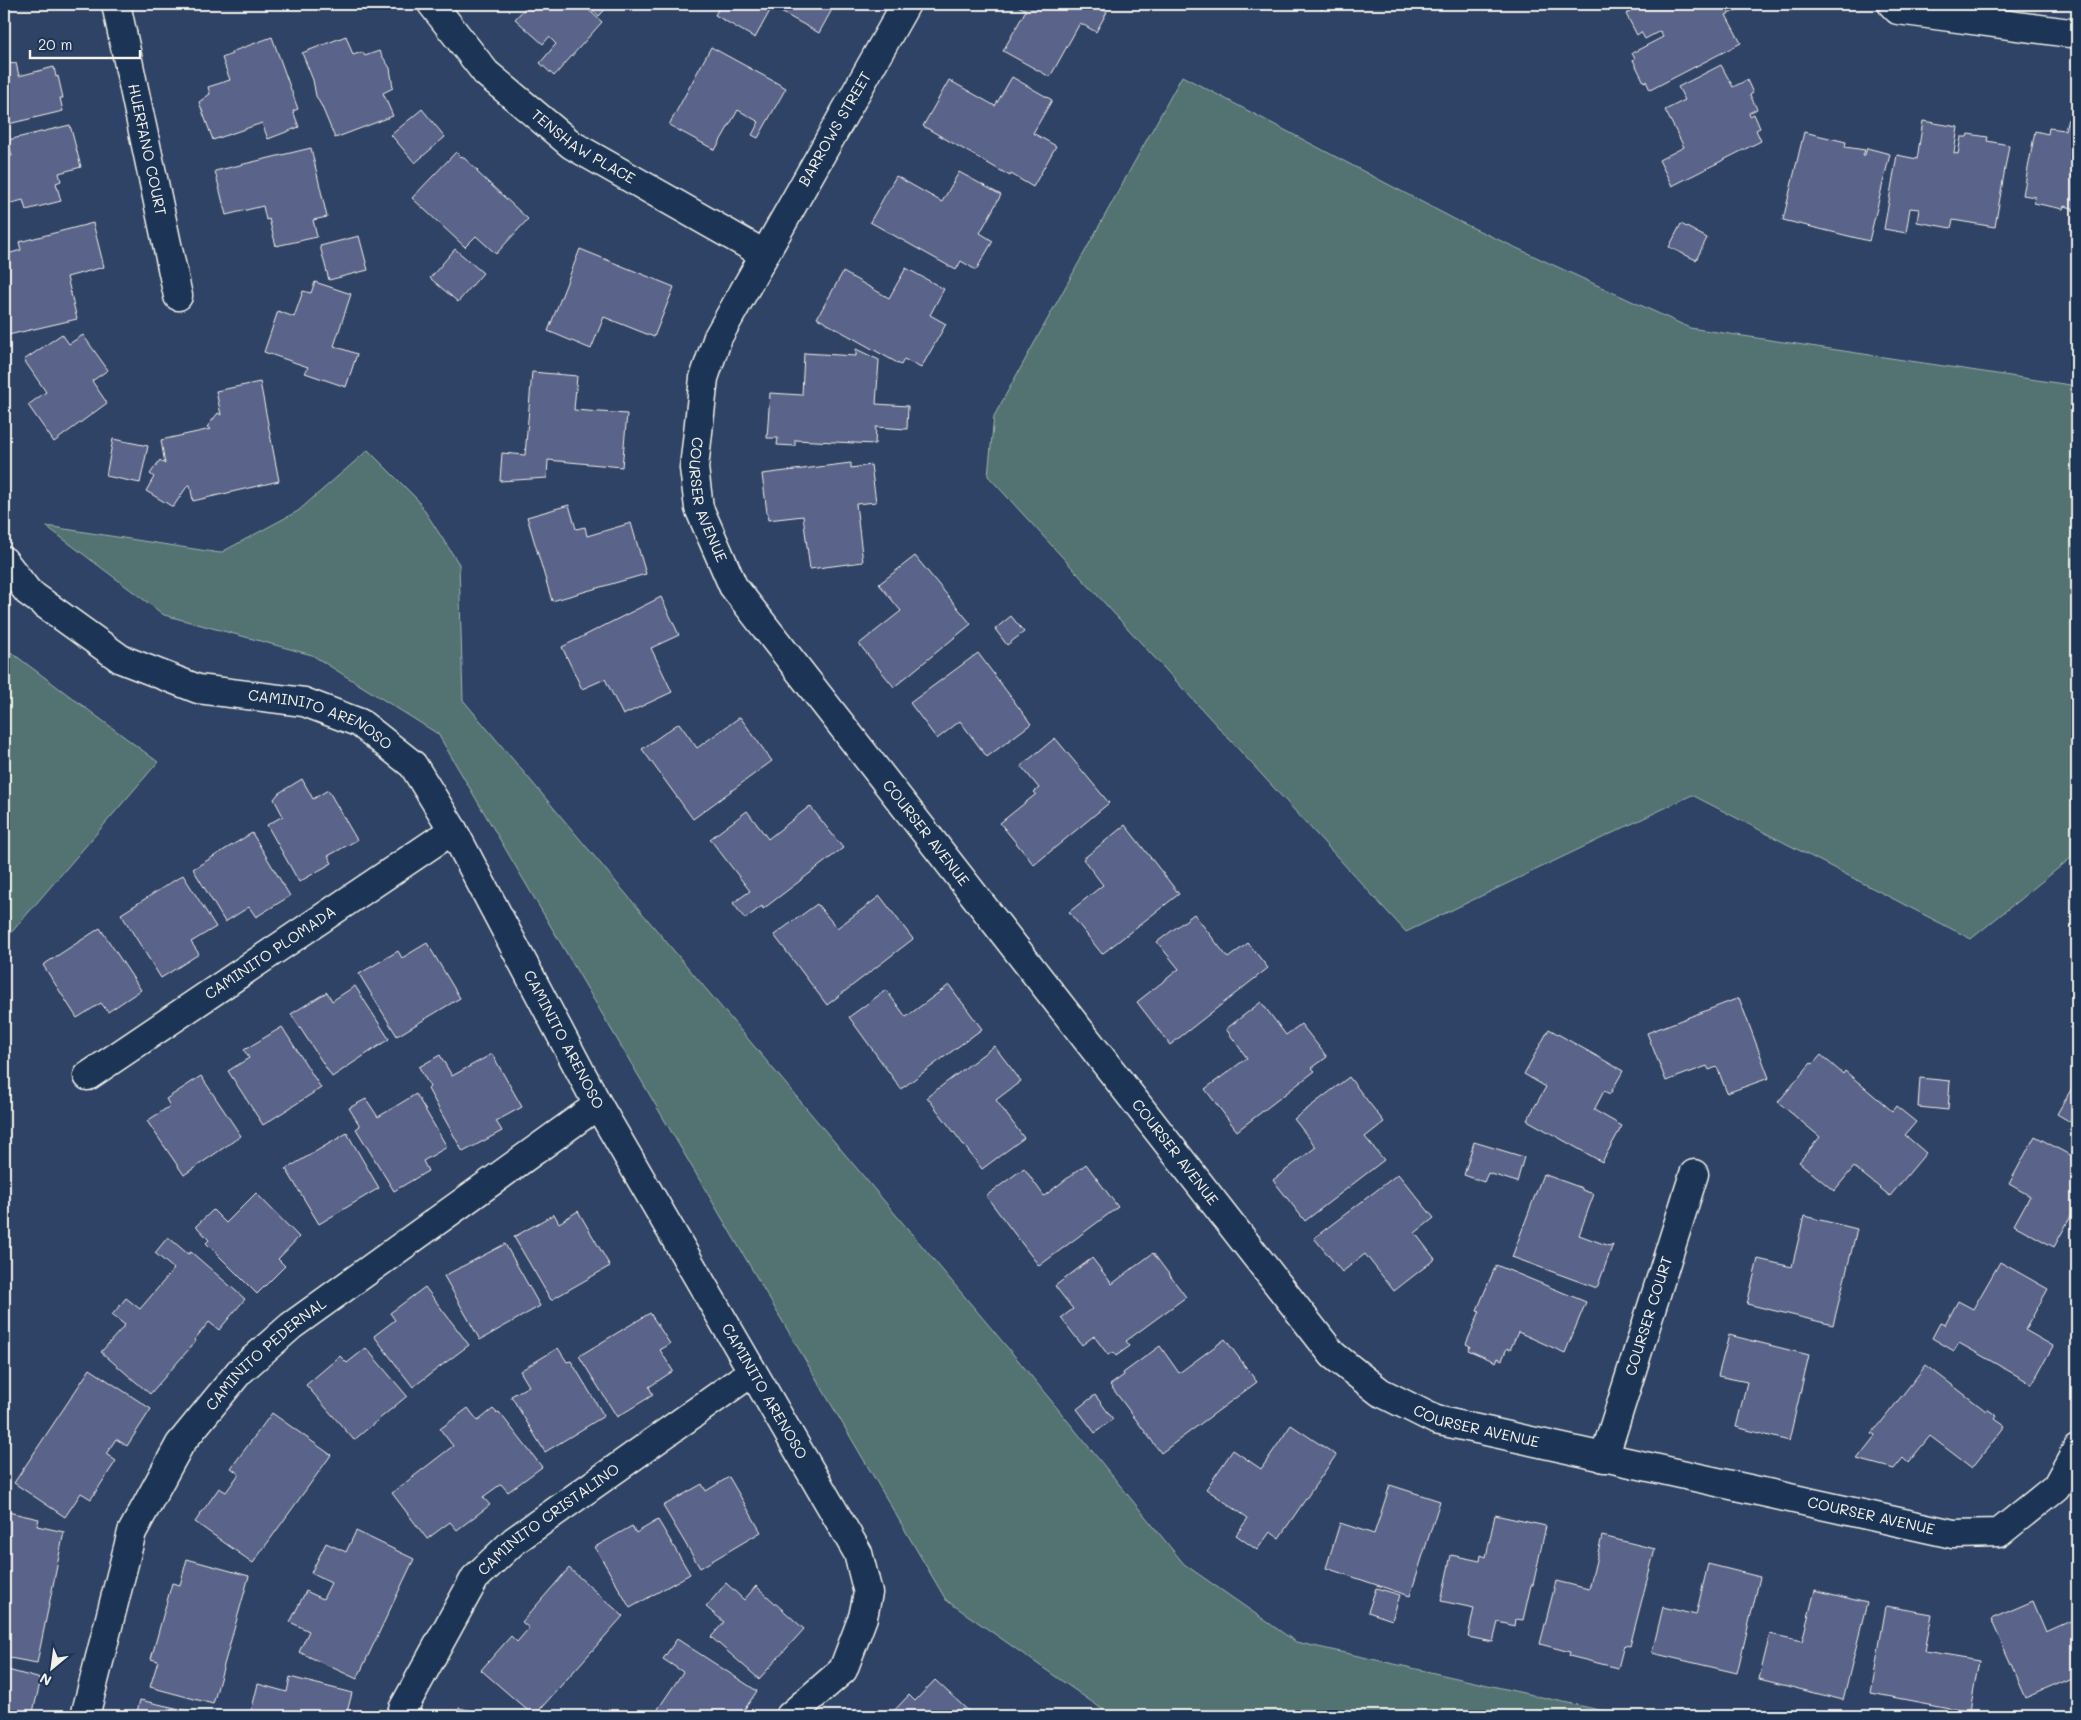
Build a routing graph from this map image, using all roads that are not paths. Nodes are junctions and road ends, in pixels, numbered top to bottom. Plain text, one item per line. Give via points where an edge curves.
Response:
1 (116, 4) edge
2 (432, 4) edge
3 (906, 4) edge
4 (1892, 4) edge
5 (2077, 34) edge
6 (764, 254) junction
7 (178, 296) dead end
8 (4, 561) edge
9 (453, 830) junction
10 (88, 1076) dead end
11 (598, 1105) junction
12 (1694, 1174) dead end
13 (752, 1372) junction
14 (2077, 1449) edge
15 (1604, 1458) junction
16 (85, 1716) edge
17 (401, 1716) edge
18 (790, 1716) edge

1 - 7 street, HUERFANO COURT
2 - 6 street, TENSHAW PLACE via 486,73 572,144
3 - 6 street, BARROWS STREET
4 - 5 street via 1898,10
6 - 15 street, COURSER AVENUE via 718,337 704,378 694,468 699,508 733,586 1332,1355 1380,1392 1436,1420
8 - 9 street, CAMINITO ARENOSO via 28,592 121,659 198,689 304,702 360,723 413,765
9 - 10 street, CAMINITO PLOMADA
9 - 11 street, CAMINITO ARENOSO
11 - 13 street, CAMINITO ARENOSO
11 - 16 street, CAMINITO PEDERNAL via 291,1326 239,1372 180,1444 132,1532
12 - 15 street, COURSER COURT
13 - 17 street, CAMINITO CRISTALINO via 514,1541 475,1578
13 - 18 street, CAMINITO ARENOSO via 858,1553 868,1593 863,1617 843,1670
14 - 15 street, COURSER AVENUE via 2056,1487 1999,1533 1954,1534

